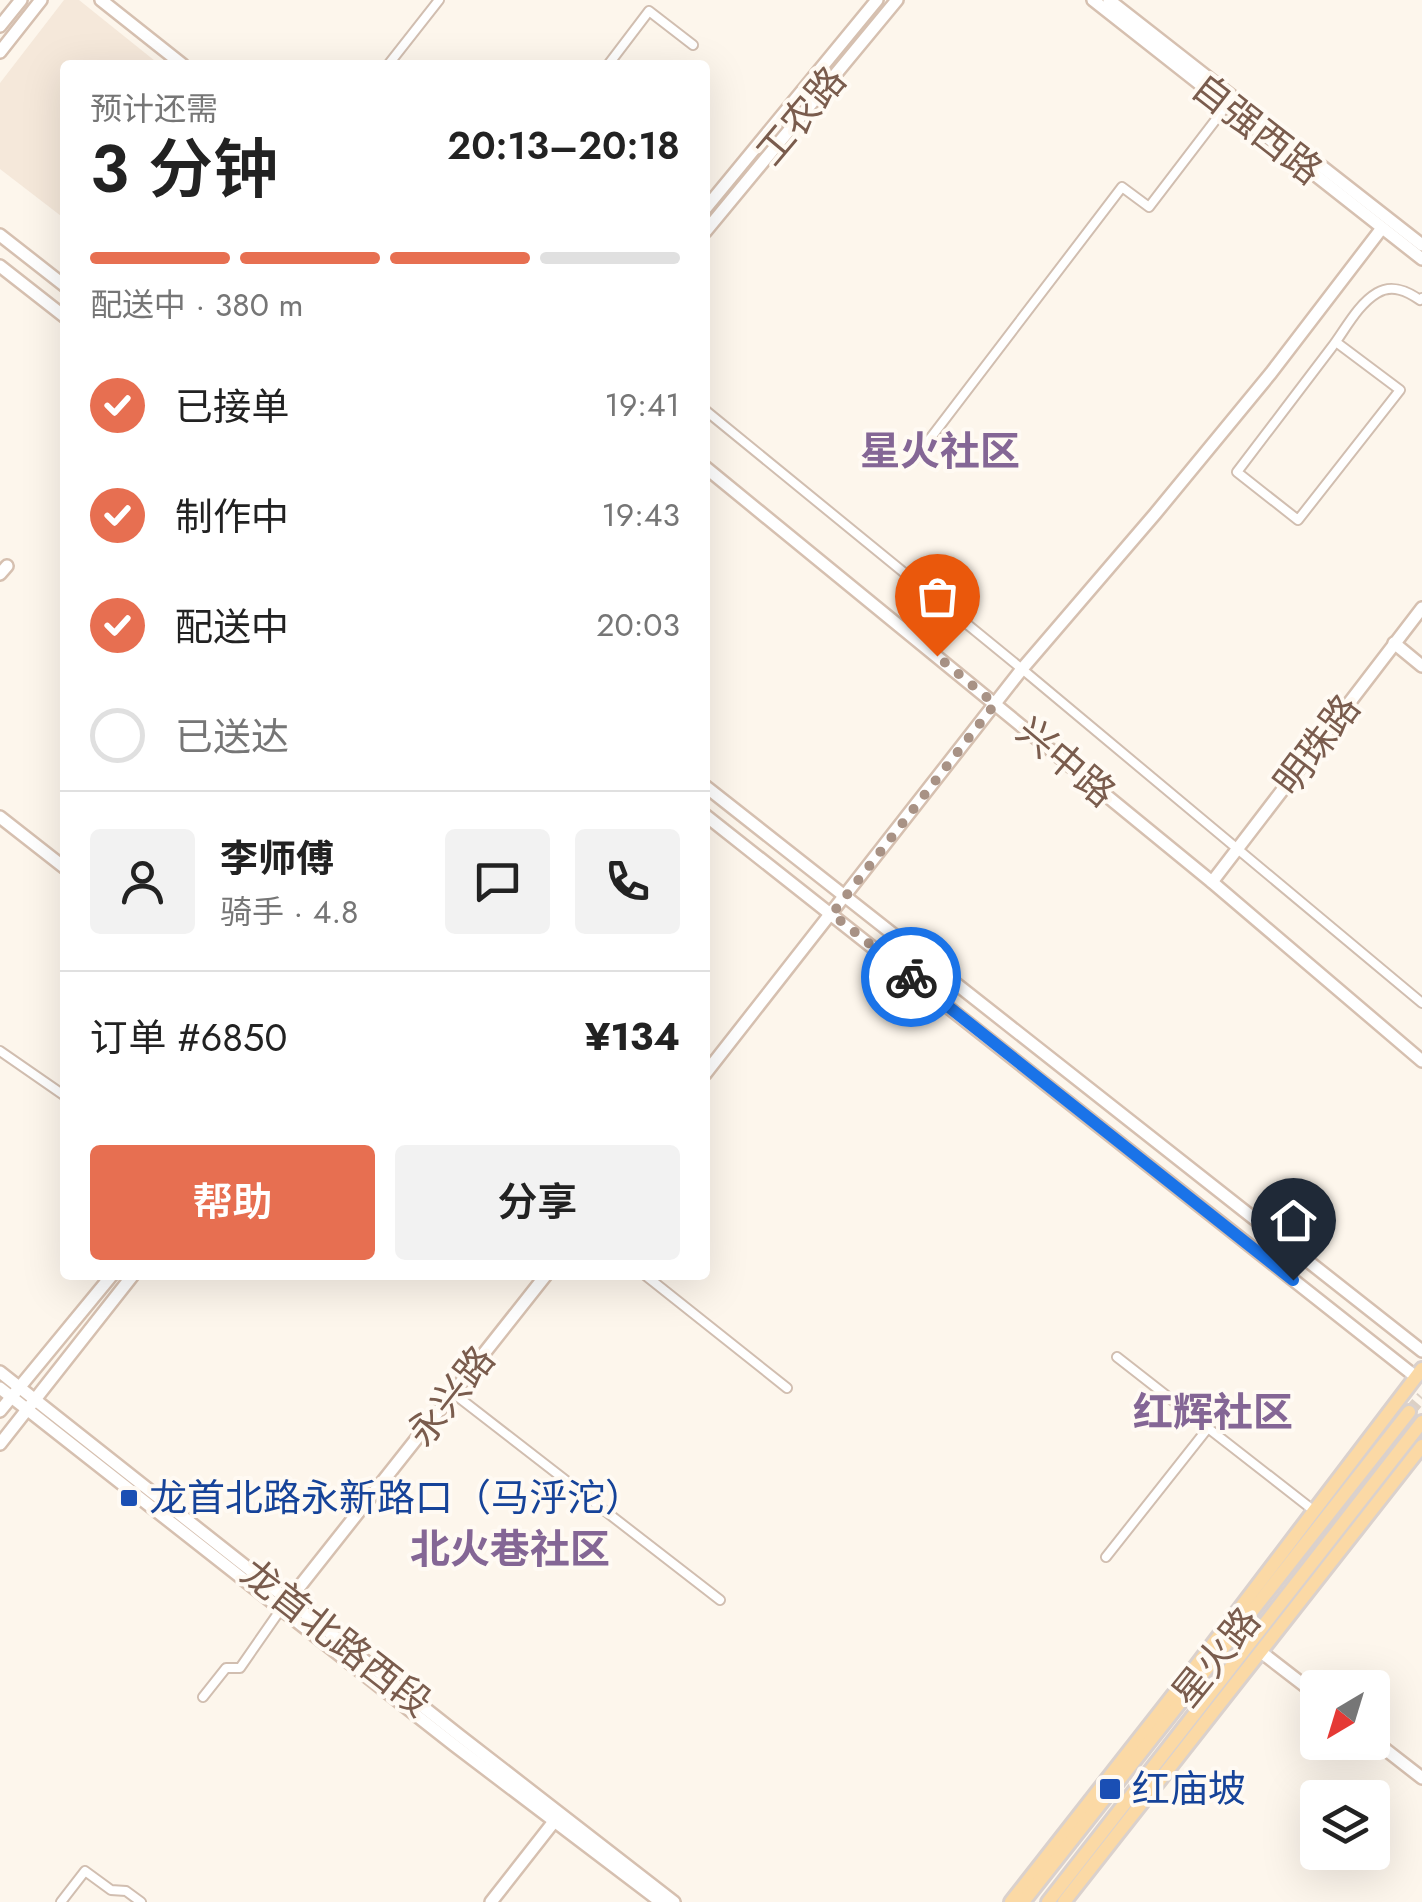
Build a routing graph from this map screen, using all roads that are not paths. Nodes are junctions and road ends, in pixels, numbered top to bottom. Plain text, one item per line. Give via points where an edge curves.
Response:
1 (21, 0) edge
2 (40, 0) edge
3 (101, 0) edge
4 (438, 0) edge
5 (877, 0) edge
6 (897, 0) edge
7 (1093, 0) edge
8 (1110, 0) edge
9 (0, 26) edge
10 (694, 45) dead end
11 (0, 52) edge
12 (177, 60) edge
13 (392, 60) edge
14 (612, 60) edge
15 (1227, 106) junction
16 (710, 203) edge
17 (710, 226) edge
18 (1382, 228) junction
19 (0, 235) edge
20 (1422, 245) edge
21 (1422, 258) edge
22 (0, 266) edge
23 (60, 282) edge
24 (1422, 298) edge
25 (60, 313) edge
26 (1336, 342) junction
27 (710, 414) edge
28 (914, 461) dead end
29 (710, 472) edge
30 (1422, 608) edge
31 (1394, 642) junction
32 (1422, 666) edge
33 (1022, 669) junction
34 (995, 704) junction
35 (710, 790) edge
36 (0, 817) edge
37 (710, 819) edge
38 (1238, 850) junction
39 (60, 864) edge
40 (1212, 882) junction
41 (845, 897) junction
42 (832, 914) junction
43 (1422, 1003) edge
44 (0, 1051) edge
45 (1422, 1062) edge
46 (710, 1068) edge
47 (60, 1093) edge
48 (108, 1280) edge
49 (129, 1280) edge
50 (542, 1280) edge
51 (651, 1280) edge
52 (1422, 1351) edge
53 (1117, 1356) dead end
54 (0, 1372) edge
55 (1420, 1376) edge
56 (0, 1388) edge
57 (787, 1388) dead end
58 (16, 1392) junction
59 (453, 1393) junction
60 (31, 1405) junction
61 (0, 1412) edge
62 (1410, 1412) tunnel mouth
63 (1422, 1422) tunnel mouth
64 (1208, 1428) junction
65 (0, 1444) edge
66 (1422, 1446) edge
67 (1313, 1510) junction
68 (1106, 1558) dead end
69 (720, 1600) dead end
70 (285, 1605) junction
71 (1212, 1645) junction
72 (1261, 1652) junction
73 (1228, 1670) junction
74 (1300, 1682) edge
75 (1194, 1684) junction
76 (203, 1697) dead end
77 (1218, 1702) junction
78 (1390, 1754) edge
79 (1158, 1772) junction
80 (1422, 1778) edge
81 (558, 1817) junction
82 (1091, 1858) junction
83 (61, 1902) edge
84 (141, 1902) edge
85 (491, 1902) edge
86 (661, 1902) edge
87 (674, 1902) edge
88 (1012, 1902) edge
89 (1023, 1902) edge
90 (1048, 1902) edge
91 (1064, 1902) edge

1 - 9 street
2 - 11 street
3 - 12 street
4 - 13 street
5 - 16 street, 工农路
6 - 17 street, 工农路
7 - 15 street, 自强西路
8 - 20 street, 自强西路
10 - 14 street via 650,11
15 - 18 street, 自强西路
15 - 28 street via 1150,207 1122,187
18 - 21 street, 自强西路
18 - 33 street via 1271,374
19 - 23 street
22 - 25 street
24 - 26 street via 1378,292
26 - 26 street via 1238,472 1298,520 1400,390
27 - 33 street
29 - 34 street, 兴中路
30 - 31 street, 明珠路
31 - 32 street
31 - 38 street, 明珠路
33 - 34 street
33 - 38 street
34 - 40 street, 兴中路
34 - 41 street
35 - 41 street
36 - 39 street
37 - 42 street
38 - 40 street, 明珠路
38 - 43 street
40 - 45 street, 兴中路
41 - 42 street
41 - 52 street
42 - 46 street
42 - 55 street
44 - 47 street
48 - 58 street
49 - 60 street
50 - 59 street, 永兴路
51 - 57 street
53 - 64 street
54 - 58 street, 龙首北路西段
55 - 67 main road
56 - 58 street, 龙首北路西段
58 - 60 street, 龙首北路西段
58 - 61 street
59 - 69 street
59 - 70 street, 永兴路
60 - 65 street
60 - 70 street, 龙首北路西段
62 - 75 main road, 星火路
63 - 73 main road, 星火路
64 - 67 street
64 - 68 street
66 - 72 main road
67 - 71 main road
70 - 76 street, 永兴路 via 240,1668 226,1668
70 - 81 street, 龙首北路西段
71 - 75 main road
71 - 88 main road
72 - 74 street
72 - 77 main road
73 - 77 main road
73 - 79 main road, 星火路
75 - 89 main road, 星火路
77 - 79 main road
78 - 80 street
79 - 82 main road, 星火路
81 - 85 street
81 - 86 street, 龙首北路西段
81 - 87 street, 龙首北路西段
82 - 90 main road, 星火路
82 - 91 main road
83 - 84 street via 86,1871

